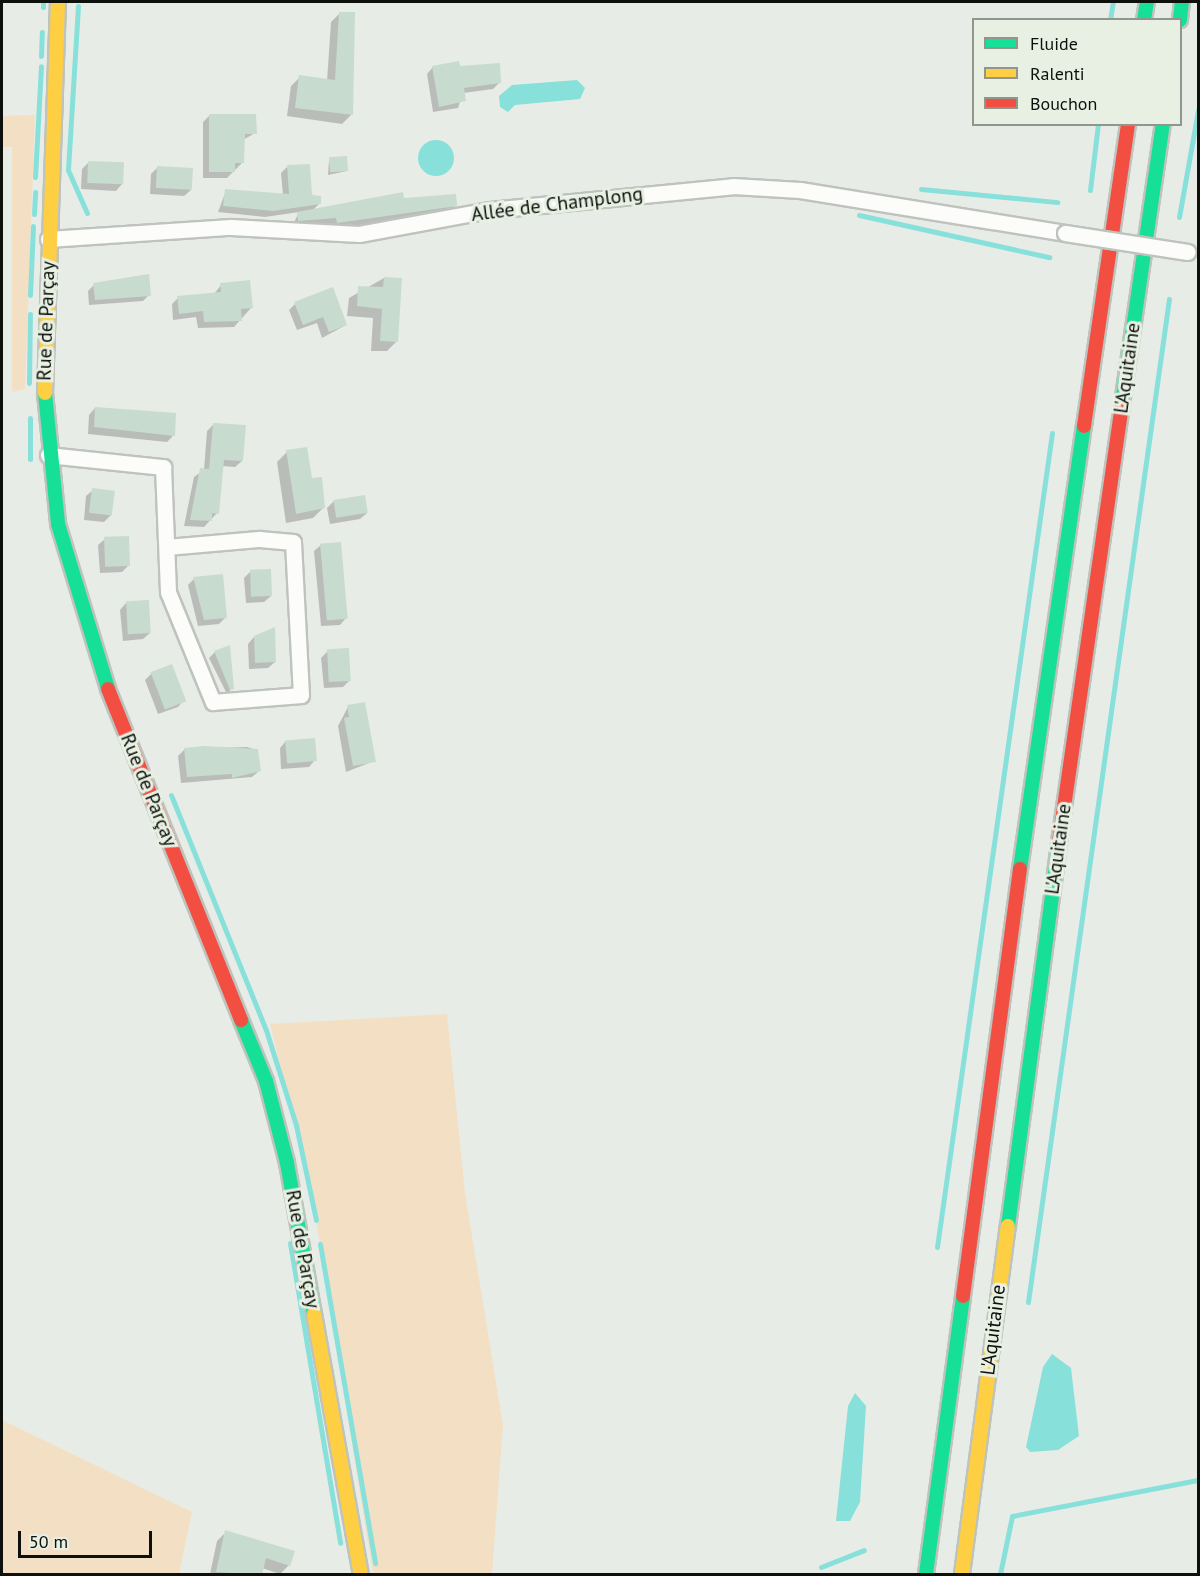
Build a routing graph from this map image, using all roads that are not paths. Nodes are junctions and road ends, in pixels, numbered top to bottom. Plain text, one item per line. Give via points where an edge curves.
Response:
1 (58, 2) edge
2 (1147, 2) edge
3 (1182, 2) edge
4 (1144, 18) edge
5 (1180, 18) edge
6 (1128, 126) edge
7 (1163, 126) edge
8 (48, 239) junction
9 (1193, 252) edge
10 (48, 455) junction
11 (168, 547) junction
12 (360, 1569) edge
13 (926, 1575) edge
14 (962, 1575) edge

1 - 8 main road, Rue de Parçay
2 - 4 main road
3 - 5 main road
6 - 13 main road, L'Aquitaine via 1014,909
7 - 14 main road, L'Aquitaine via 1063,811
8 - 9 street, Allée de Champlong, bridge via 231,227 359,234 490,210 733,186 800,190
8 - 10 main road, Rue de Parçay
10 - 11 street via 162,467
10 - 12 main road, Rue de Parçay via 66,566 86,632 243,1015 274,1109
11 - 11 street via 168,592 213,702 301,695 293,542 259,539

